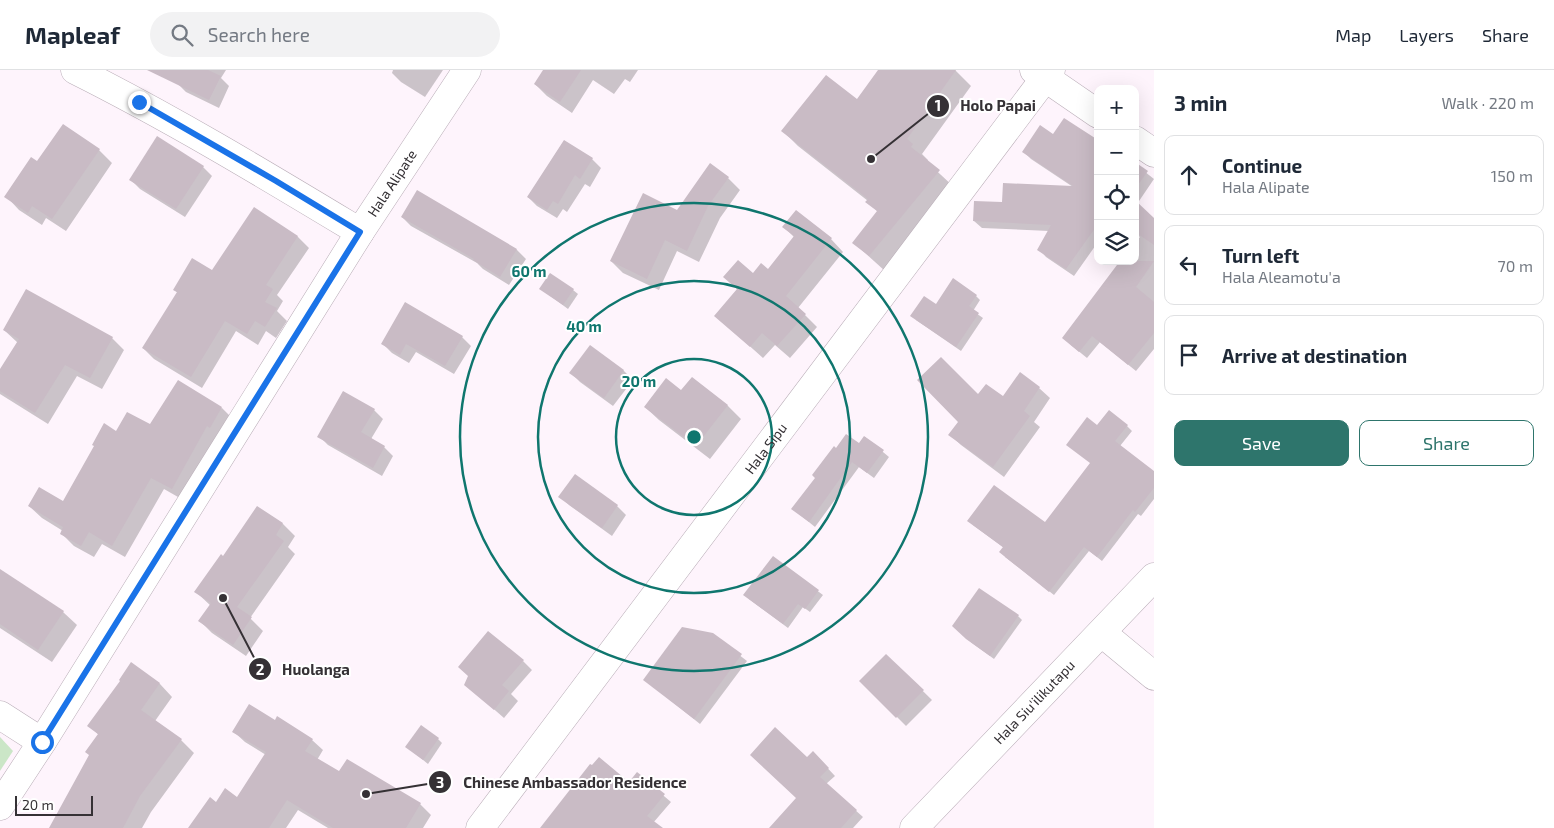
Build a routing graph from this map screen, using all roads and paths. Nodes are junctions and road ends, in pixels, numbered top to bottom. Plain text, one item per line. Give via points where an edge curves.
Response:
1 (75, 70) edge
2 (467, 70) edge
3 (1044, 73) edge
4 (1094, 111) edge
5 (1139, 143) edge
6 (1154, 153) edge
7 (360, 232) junction
8 (1154, 578) edge
9 (1102, 633) junction
10 (1154, 676) edge
11 (0, 716) edge
12 (42, 742) junction
13 (0, 806) edge
14 (480, 828) edge
15 (914, 828) edge

1 - 7 street via 139,102
2 - 7 street, Hala Alipate
3 - 4 street
3 - 14 street, Hala Sipu
5 - 6 street
7 - 12 street, Hala Alipate
8 - 9 street, Hala Siu'ilikutapu
9 - 10 street
9 - 15 street, Hala Siu'ilikutapu
11 - 12 street
12 - 13 street, Hala Alipate

